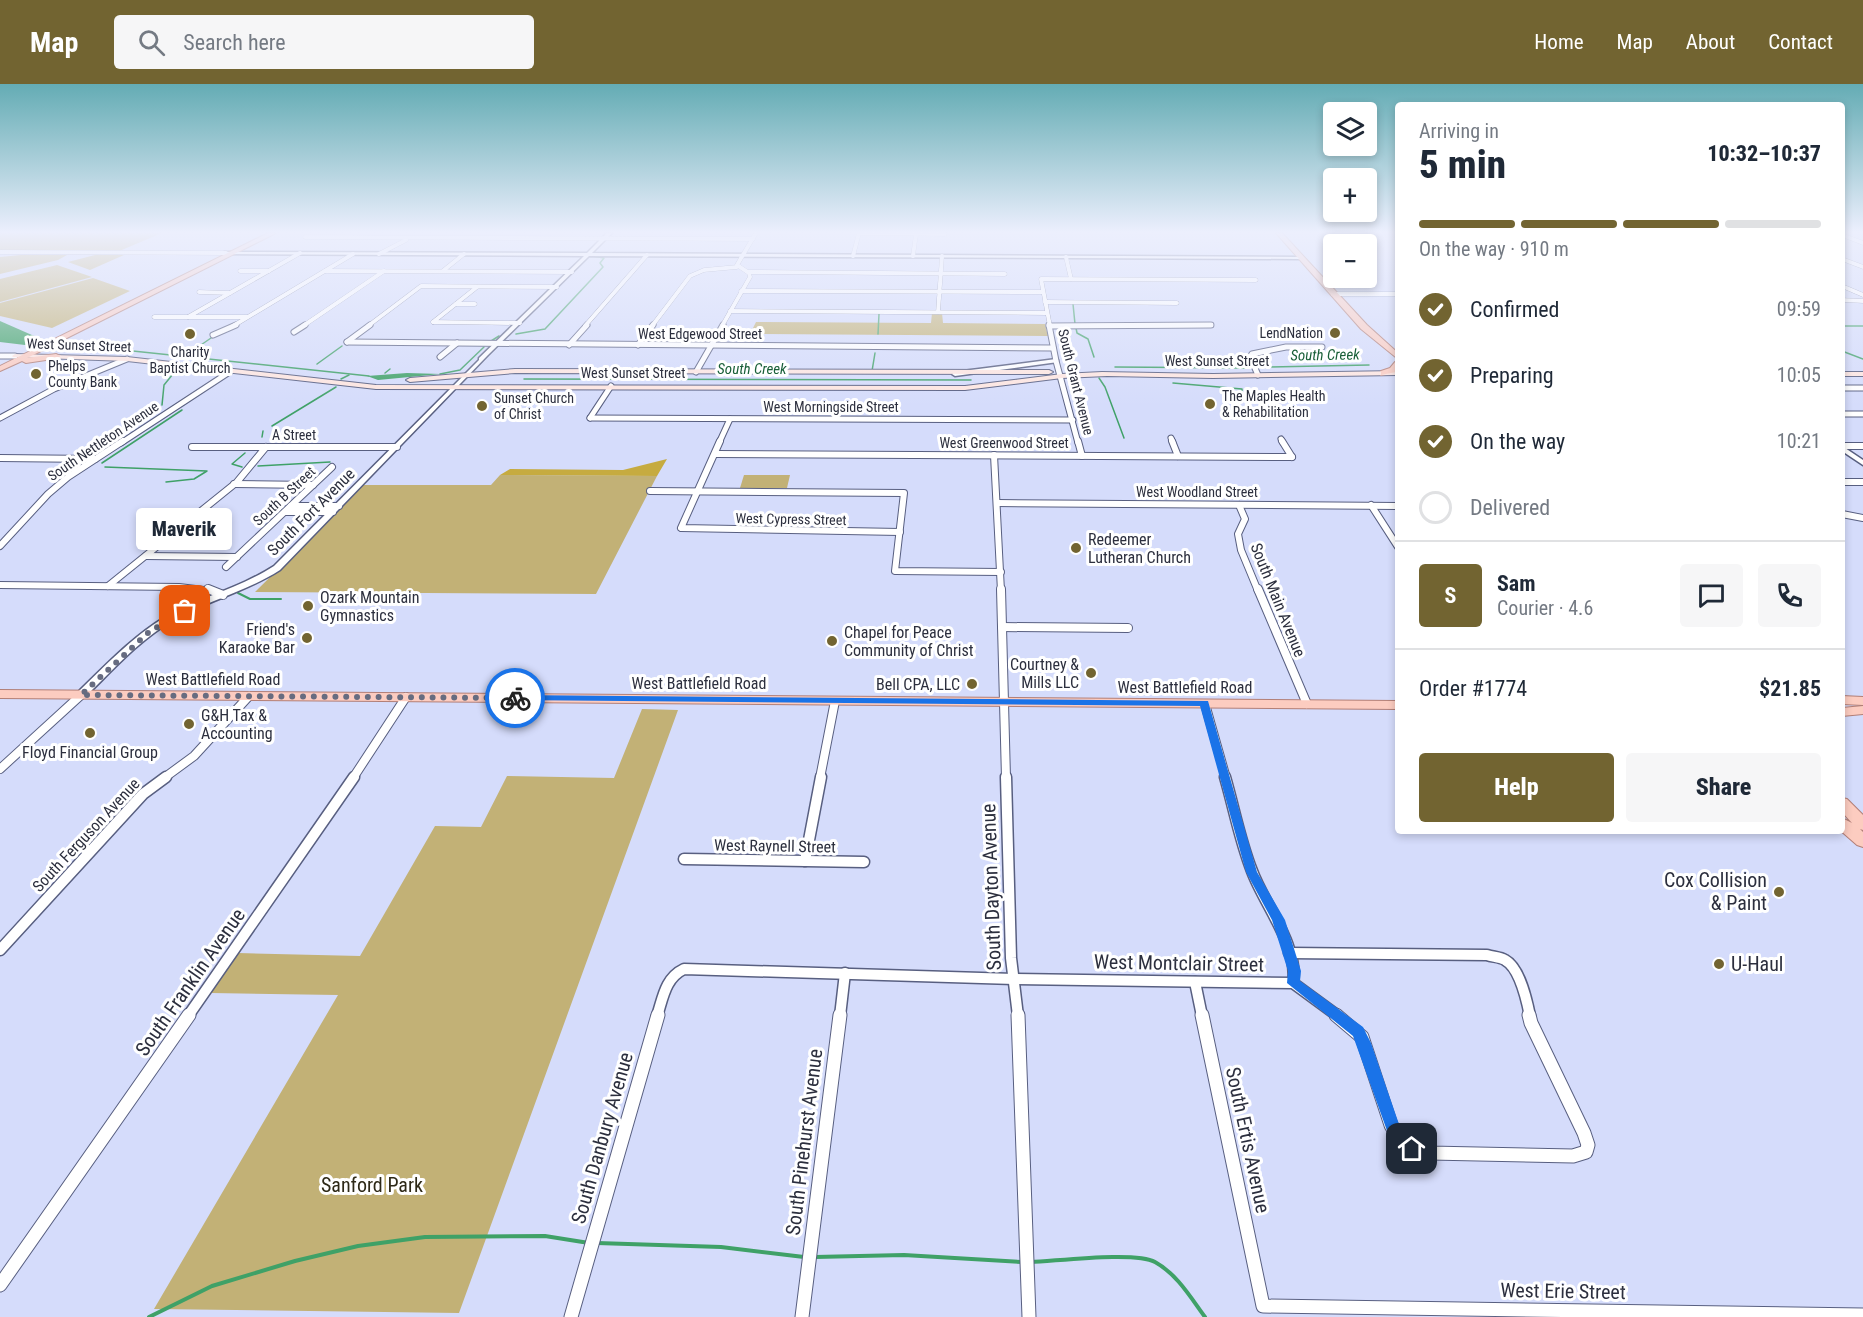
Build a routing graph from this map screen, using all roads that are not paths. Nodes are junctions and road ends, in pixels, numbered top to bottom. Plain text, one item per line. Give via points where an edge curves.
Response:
1 (149, 291) edge
2 (159, 291) edge
3 (234, 291) edge
4 (292, 291) edge
5 (355, 291) edge
6 (415, 291) edge
7 (473, 291) edge
8 (552, 291) edge
9 (616, 291) edge
10 (679, 291) edge
11 (741, 291) joint
12 (1330, 291) edge
13 (199, 292) dead end
14 (231, 292) junction
15 (939, 292) junction
16 (1043, 292) joint
17 (1333, 294) junction
18 (1395, 294) edge
19 (1845, 300) edge
20 (1863, 301) edge
21 (1045, 302) junction
22 (1177, 303) dead end
23 (456, 304) junction
24 (475, 304) dead end
25 (730, 311) junction
26 (938, 312) junction
27 (1047, 313) junction
28 (154, 317) dead end
29 (188, 317) junction
30 (248, 317) junction
31 (520, 323) junction
32 (1211, 325) dead end
33 (1049, 326) junction
34 (294, 332) dead end
35 (213, 335) dead end
36 (457, 343) junction
37 (498, 345) junction
38 (569, 345) junction
39 (638, 345) junction
40 (46, 346) junction
41 (710, 346) junction
42 (1322, 347) dead end
43 (1053, 348) junction
44 (1395, 354) edge
45 (0, 356) edge
46 (15, 356) junction
47 (27, 356) junction
48 (56, 356) junction
49 (486, 356) junction
50 (440, 357) dead end
51 (127, 359) junction
52 (1056, 361) junction
53 (1, 367) edge
54 (477, 367) junction
55 (1395, 368) edge
56 (1256, 370) junction
57 (231, 371) junction
58 (515, 371) junction
59 (696, 372) junction
60 (1384, 373) junction
61 (955, 374) junction
62 (1061, 374) junction
63 (1395, 374) edge
64 (1845, 374) edge
65 (1863, 374) edge
66 (466, 375) junction
67 (336, 383) junction
68 (455, 386) junction
69 (611, 386) junction
70 (1845, 388) edge
71 (1863, 388) edge
72 (1845, 414) edge
73 (1863, 414) edge
74 (0, 418) edge
75 (730, 419) junction
76 (1073, 420) junction
77 (1171, 438) dead end
78 (1281, 439) dead end
79 (1863, 446) edge
80 (192, 447) dead end
81 (266, 447) junction
82 (397, 447) junction
83 (1845, 447) edge
84 (1845, 449) edge
85 (716, 454) junction
86 (994, 455) junction
87 (1082, 456) junction
88 (1178, 456) junction
89 (0, 458) edge
90 (96, 459) junction
91 (1863, 464) edge
92 (333, 467) dead end
93 (1845, 482) edge
94 (1863, 482) edge
95 (234, 484) junction
96 (313, 485) junction
97 (651, 491) dead end
98 (698, 491) junction
99 (997, 503) junction
100 (1239, 505) junction
101 (291, 506) junction
102 (1371, 506) junction
103 (1395, 506) edge
104 (336, 509) junction
105 (285, 512) junction
106 (1845, 515) edge
107 (1863, 518) edge
108 (900, 532) junction
109 (1395, 542) edge
110 (0, 546) edge
111 (145, 556) junction
112 (237, 557) junction
113 (226, 567) dead end
114 (1001, 572) junction
115 (0, 585) edge
116 (108, 586) junction
117 (223, 596) junction
118 (1002, 627) junction
119 (1128, 628) dead end
120 (0, 694) edge
121 (81, 695) junction
122 (249, 696) junction
123 (406, 697) junction
124 (1845, 700) edge
125 (835, 701) junction
126 (1004, 702) junction
127 (1863, 702) edge
128 (1204, 704) junction
129 (1306, 704) junction
130 (1395, 705) edge
131 (1863, 710) edge
132 (1845, 712) edge
133 (0, 769) edge
134 (1845, 806) edge
135 (1863, 825) edge
136 (1845, 826) edge
137 (1863, 841) edge
138 (684, 859) dead end
139 (805, 861) junction
140 (864, 862) dead end
141 (0, 950) edge
142 (1288, 953) junction
143 (676, 973) joint
144 (844, 973) junction
145 (1014, 979) junction
146 (1195, 982) junction
147 (1293, 983) junction
148 (598, 1223) joint
149 (812, 1233) joint
150 (1026, 1284) joint
151 (0, 1285) edge
152 (1263, 1306) joint
153 (1863, 1316) edge
154 (571, 1317) edge
155 (802, 1317) edge
156 (1029, 1317) edge

1 - 46 main road
2 - 40 main road
3 - 14 street
4 - 30 street
5 - 34 street
6 - 36 street, West Edgewood Street via 347,342
7 - 23 street
8 - 31 street, South Fort Avenue
9 - 38 street
10 - 39 street
11 - 15 street
11 - 25 street
12 - 17 main road
13 - 14 street
14 - 29 street
15 - 16 street
15 - 26 street
16 - 21 street, South Grant Avenue
17 - 18 street
17 - 44 main road
19 - 20 street
21 - 22 street
21 - 27 street, South Grant Avenue
23 - 24 street
23 - 31 street via 433,322
25 - 26 street
25 - 41 street
26 - 27 street
27 - 33 street, South Grant Avenue
28 - 29 street
29 - 30 street
30 - 35 street
31 - 37 street, South Fort Avenue
32 - 33 street
33 - 43 street, South Grant Avenue
36 - 37 street, West Edgewood Street
36 - 50 street
37 - 38 street, West Edgewood Street
37 - 49 street, South Fort Avenue
38 - 39 street, West Edgewood Street
39 - 41 street, West Edgewood Street
40 - 47 main road
40 - 48 main road via 44,350
41 - 43 street, West Edgewood Street
41 - 59 street
42 - 56 street via 1286,347 1254,353 1250,356
43 - 52 street, South Grant Avenue
45 - 46 street, West Sunset Street
46 - 47 main road, West Sunset Street
46 - 53 main road
47 - 48 main road, West Sunset Street
47 - 53 main road
48 - 51 main road, West Sunset Street
48 - 53 main road
49 - 54 street, South Fort Avenue
49 - 66 street, South Fort Avenue
51 - 57 main road, West Sunset Street
51 - 74 street via 54,389
52 - 61 street
52 - 62 street, South Grant Avenue
54 - 58 main road
54 - 66 street, South Fort Avenue
55 - 60 main road
56 - 60 main road, West Sunset Street
56 - 62 main road, West Sunset Street
57 - 67 main road, West Sunset Street
57 - 90 street, South Nettleton Avenue
58 - 59 main road, West Sunset Street
58 - 66 main road, West Sunset Street
59 - 61 main road, West Sunset Street
60 - 63 main road
61 - 62 main road, West Sunset Street
62 - 69 main road, West Sunset Street via 966,388
62 - 76 street, South Grant Avenue
64 - 65 main road
66 - 67 main road, West Sunset Street
66 - 68 street, South Fort Avenue
67 - 68 main road, West Sunset Street
68 - 69 main road, West Sunset Street
68 - 82 street, South Fort Avenue
69 - 75 street, West Morningside Street via 590,418
70 - 71 street
72 - 73 street
75 - 76 street, West Morningside Street
75 - 85 street
76 - 87 street, South Grant Avenue
77 - 88 street
78 - 88 street, West Greenwood Street via 1292,457
79 - 83 street
80 - 81 street, A Street
81 - 82 street, A Street
81 - 95 street
82 - 104 street, South Fort Avenue
84 - 91 street
85 - 86 street, West Greenwood Street
85 - 98 street
86 - 87 street, West Greenwood Street
86 - 99 street, South Dayton Avenue
87 - 88 street, West Greenwood Street
89 - 90 street
90 - 110 street, South Nettleton Avenue via 56,486
92 - 96 street, South B Street
93 - 94 street
95 - 96 street
95 - 111 street
96 - 101 street, South B Street
97 - 98 street
98 - 108 street via 904,493
98 - 108 street, West Cypress Street via 681,528
99 - 100 street, West Woodland Street
99 - 114 street, South Dayton Avenue
100 - 102 street, West Woodland Street
100 - 129 street, South Main Avenue via 1245,519 1238,534 1241,550
101 - 104 street
101 - 105 street, South B Street
102 - 103 street, West Woodland Street
102 - 109 street
104 - 105 street
104 - 117 street, South Fort Avenue via 277,568
105 - 112 street, South B Street
106 - 107 street
108 - 114 street via 896,571
111 - 112 street
111 - 116 street
112 - 113 street, South B Street
114 - 118 street, South Dayton Avenue
115 - 116 street
116 - 117 street via 195,587
117 - 121 street, South Fort Avenue via 157,627
118 - 119 street
118 - 126 street, South Dayton Avenue
120 - 121 main road, West Battlefield Road
121 - 122 main road, West Battlefield Road
121 - 133 street, South Fort Avenue
122 - 123 main road, West Battlefield Road
122 - 141 street, South Ferguson Avenue via 194,756 143,794
123 - 125 main road, West Battlefield Road
123 - 151 street, South Franklin Avenue via 330,813
124 - 127 main road
125 - 126 main road, West Battlefield Road
125 - 139 street
126 - 128 main road, West Battlefield Road
126 - 145 street, South Dayton Avenue
128 - 129 main road, West Battlefield Road
128 - 142 street via 1252,872 1275,911
129 - 130 main road, West Battlefield Road
131 - 132 main road
134 - 135 main road
136 - 137 main road
138 - 139 street, West Raynell Street
139 - 140 street, West Raynell Street
142 - 147 street via 1295,971
142 - 147 street via 1487,955 1505,960 1520,982 1531,1023 1584,1132 1586,1152 1573,1156 1430,1153 1404,1145 1391,1125 1362,1037
143 - 144 street, West Montclair Street via 694,968
143 - 148 street, South Danbury Avenue via 666,986
144 - 145 street, West Montclair Street
144 - 149 street, South Pinehurst Avenue
145 - 146 street, West Montclair Street
145 - 150 street, South Dayton Avenue
146 - 147 street, West Montclair Street
146 - 152 street, South Ertis Avenue
148 - 154 street, South Danbury Avenue
149 - 155 street, South Pinehurst Avenue
150 - 156 street, South Dayton Avenue
152 - 153 street, West Erie Street

